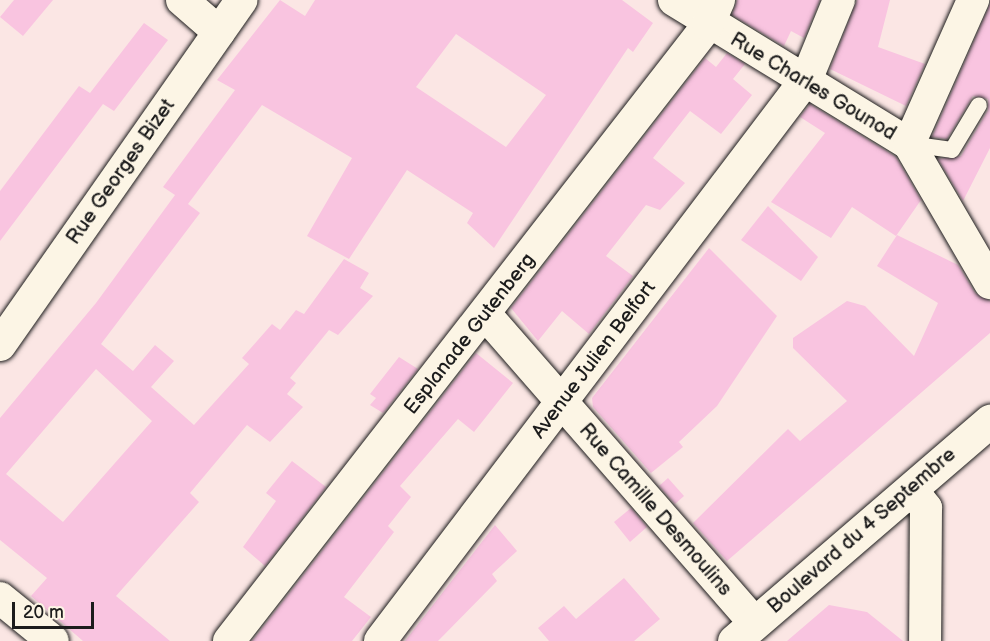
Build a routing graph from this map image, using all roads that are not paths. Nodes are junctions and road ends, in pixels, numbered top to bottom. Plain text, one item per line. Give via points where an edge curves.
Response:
1 (182, 0) edge
2 (243, 0) edge
3 (674, 0) edge
4 (839, 0) edge
5 (978, 8) edge
6 (713, 13) edge
7 (219, 32) junction
8 (807, 78) junction
9 (979, 105) dead end
10 (909, 144) junction
11 (990, 283) edge
12 (486, 315) junction
13 (0, 345) edge
14 (561, 404) junction
15 (990, 421) edge
16 (912, 490) junction
17 (0, 598) edge
18 (745, 632) edge
19 (53, 641) edge
20 (229, 641) edge
21 (380, 641) edge
22 (925, 641) edge

1 - 7 street
2 - 7 street, Rue Georges Bizet
3 - 6 street, Rue Charles Gounod
4 - 8 street, Avenue Julien Belfort
5 - 10 street
6 - 8 street, Rue Charles Gounod
6 - 12 street, Esplanade Gutenberg
7 - 13 street, Rue Georges Bizet
8 - 10 street, Rue Charles Gounod
8 - 14 street, Avenue Julien Belfort
9 - 10 lane via 952,150
10 - 11 street, Rue Charles Gounod
12 - 14 street, Rue Camille Desmoulins
12 - 20 street, Esplanade Gutenberg
14 - 18 street, Rue Camille Desmoulins
14 - 21 street, Avenue Julien Belfort
15 - 16 street, Boulevard du 4 Septembre
16 - 18 street, Boulevard du 4 Septembre
16 - 22 street via 926,508
17 - 19 street

